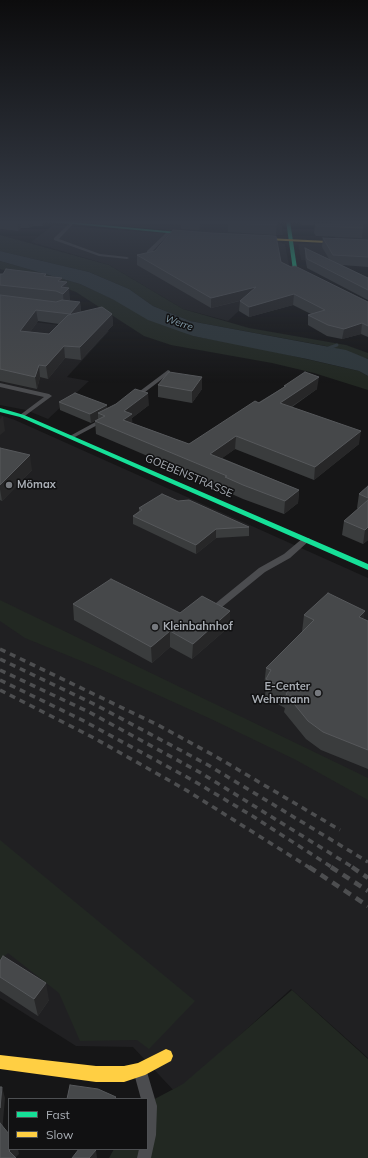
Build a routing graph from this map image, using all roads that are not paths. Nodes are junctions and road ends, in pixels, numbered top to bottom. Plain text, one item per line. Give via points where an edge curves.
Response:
1 (303, 275) edge
2 (368, 307) edge
3 (168, 372) edge
4 (0, 384) edge
5 (131, 400) edge
6 (0, 410) edge
7 (112, 415) edge
8 (22, 416) junction
9 (71, 437) junction
10 (306, 540) junction
11 (368, 567) edge
12 (219, 605) edge
13 (166, 1056) dead end
14 (0, 1062) edge
15 (140, 1070) junction
16 (148, 1098) edge
17 (148, 1099) edge
18 (148, 1140) edge

1 - 2 street
3 - 5 lane
4 - 8 lane via 49,396
6 - 8 street, GOEBENSTRASSE
7 - 9 lane
8 - 9 street, GOEBENSTRASSE
9 - 10 street, GOEBENSTRASSE
10 - 11 street, GOEBENSTRASSE
10 - 12 lane via 287,556 262,570
13 - 15 street
14 - 15 street via 96,1074 124,1074
15 - 16 lane
17 - 18 lane

